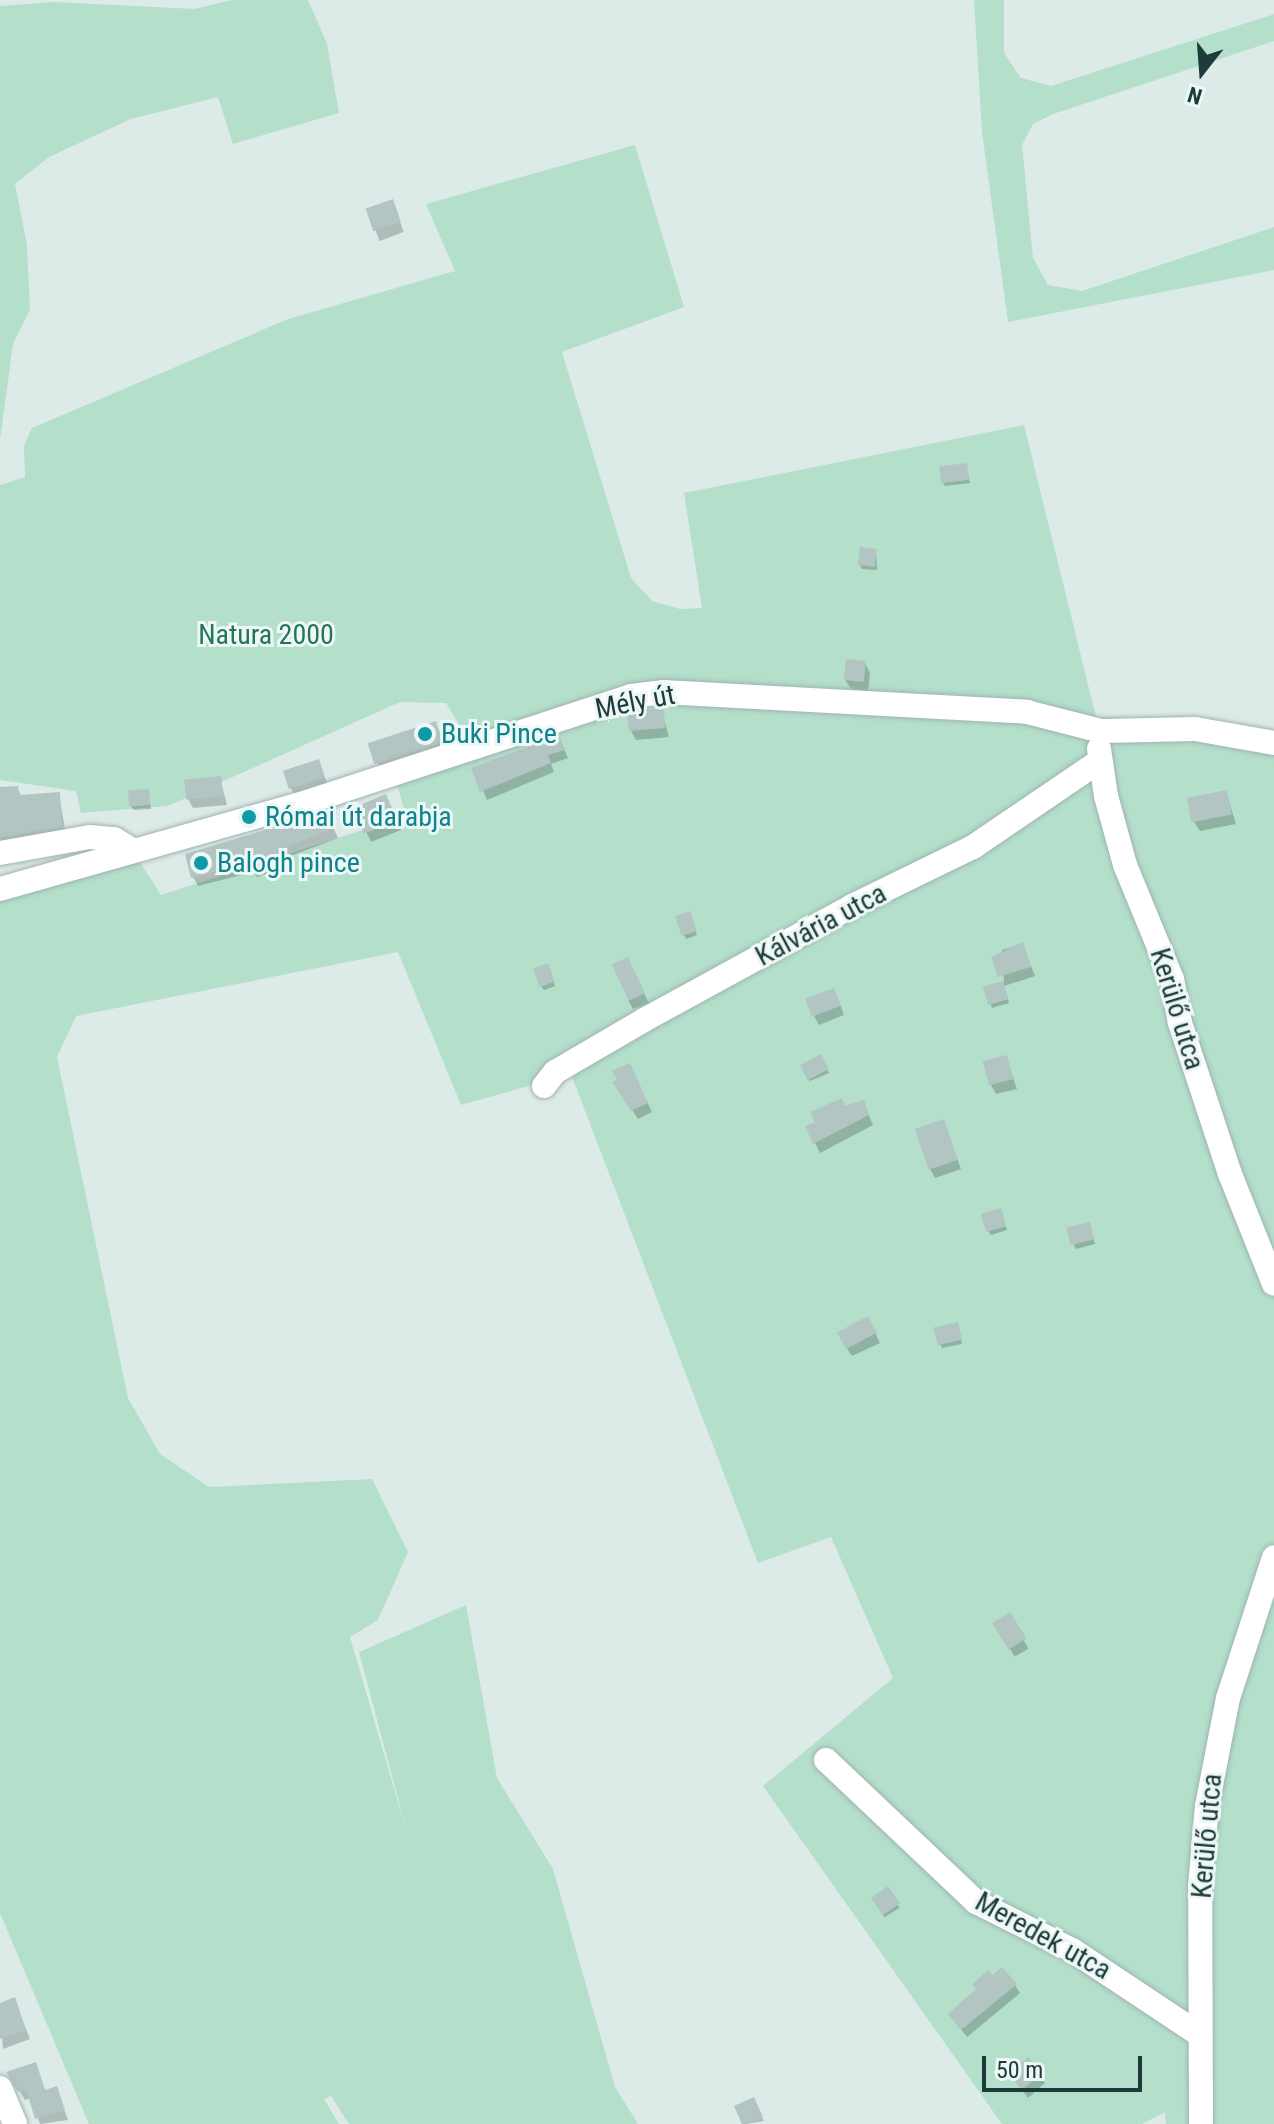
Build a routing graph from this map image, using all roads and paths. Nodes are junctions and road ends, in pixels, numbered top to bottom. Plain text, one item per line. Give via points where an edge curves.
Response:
1 (1101, 731) junction
2 (1274, 743) edge
3 (1098, 762) junction
4 (132, 850) junction
5 (0, 853) edge
6 (0, 889) edge
7 (544, 1086) dead end
8 (1274, 1284) edge
9 (1274, 1557) edge
10 (826, 1760) dead end
11 (1200, 2035) junction
12 (0, 2088) edge
13 (15, 2124) edge
14 (1201, 2124) edge

1 - 2 street, Mély út via 1195,729
1 - 3 street, Kerülő utca
1 - 4 street, Mély út via 1027,712 663,692 631,696 301,804
3 - 7 street, Kálvária utca via 973,847 852,906 644,1020 555,1072
3 - 8 street, Kerülő utca via 1125,865 1172,979 1180,1023 1230,1174
4 - 5 street via 114,839 90,837
4 - 6 street, Mély út
9 - 11 street, Kerülő utca via 1214,1757 1200,1887
10 - 11 street, Meredek utca via 976,1902 1072,1950
11 - 14 street, Kerülő utca
12 - 13 street

